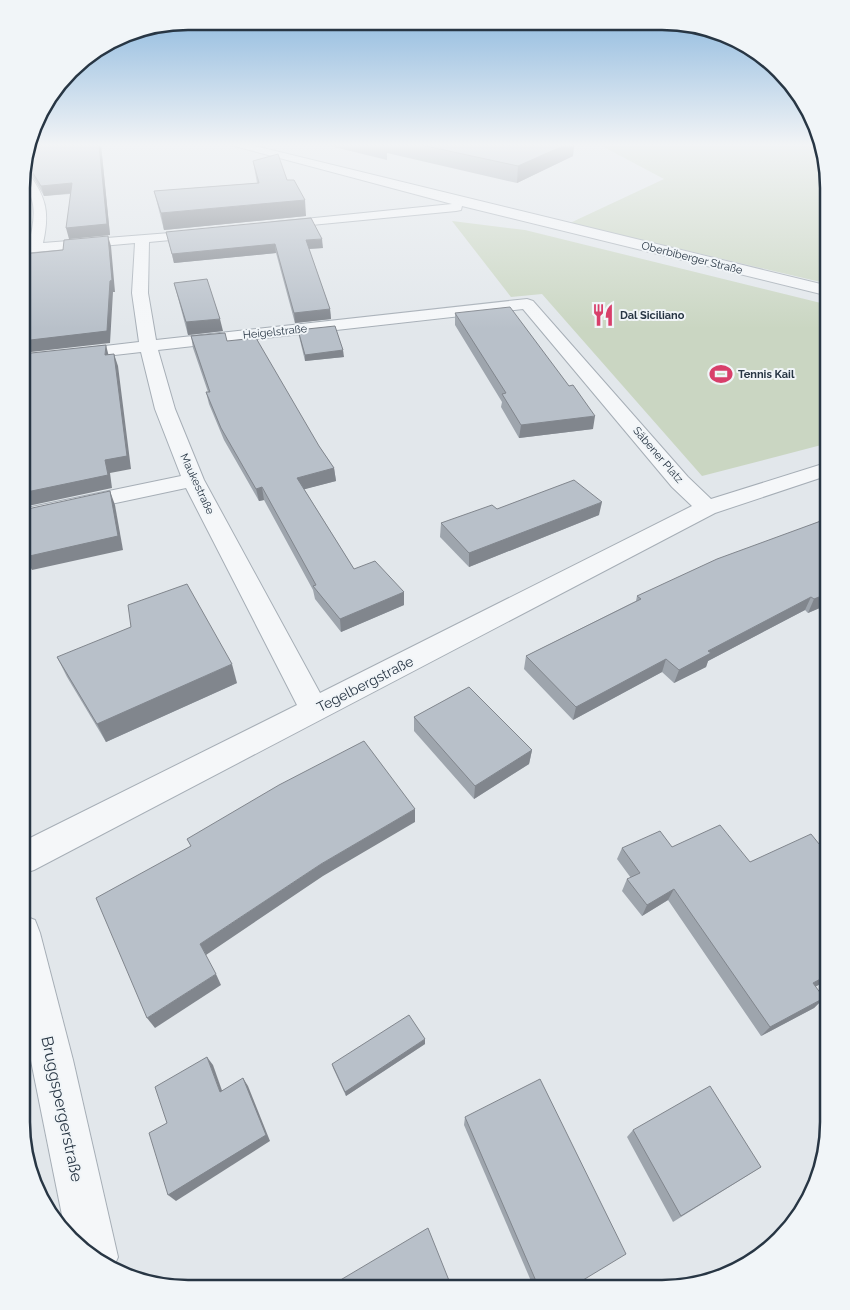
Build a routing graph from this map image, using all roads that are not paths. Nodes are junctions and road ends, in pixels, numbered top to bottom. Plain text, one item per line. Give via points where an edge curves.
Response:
1 (42, 206) edge
2 (454, 206) edge
3 (477, 206) edge
4 (260, 227) edge
5 (221, 231) edge
6 (142, 238) junction
7 (30, 246) edge
8 (30, 248) edge
9 (820, 289) edge
10 (527, 304) joint
11 (148, 346) junction
12 (52, 357) edge
13 (820, 471) edge
14 (193, 480) junction
15 (707, 508) junction
16 (30, 514) edge
17 (314, 710) junction
18 (30, 855) edge
19 (30, 965) edge
20 (92, 1247) edge

1 - 7 street via 41,219
2 - 4 street
3 - 9 street, Oberbiberger Straße
5 - 6 street
6 - 8 street
6 - 11 street, Maukestraße via 140,293
10 - 11 street, Heigelstraße
10 - 15 street, Säbener Platz via 680,482
11 - 12 street, Heigelstraße
11 - 14 street, Maukestraße via 165,409
13 - 15 street
14 - 16 street
14 - 17 street, Maukestraße
15 - 17 street, Tegelbergstraße
17 - 18 street, Tegelbergstraße
19 - 20 street, Bruggspergerstraße

